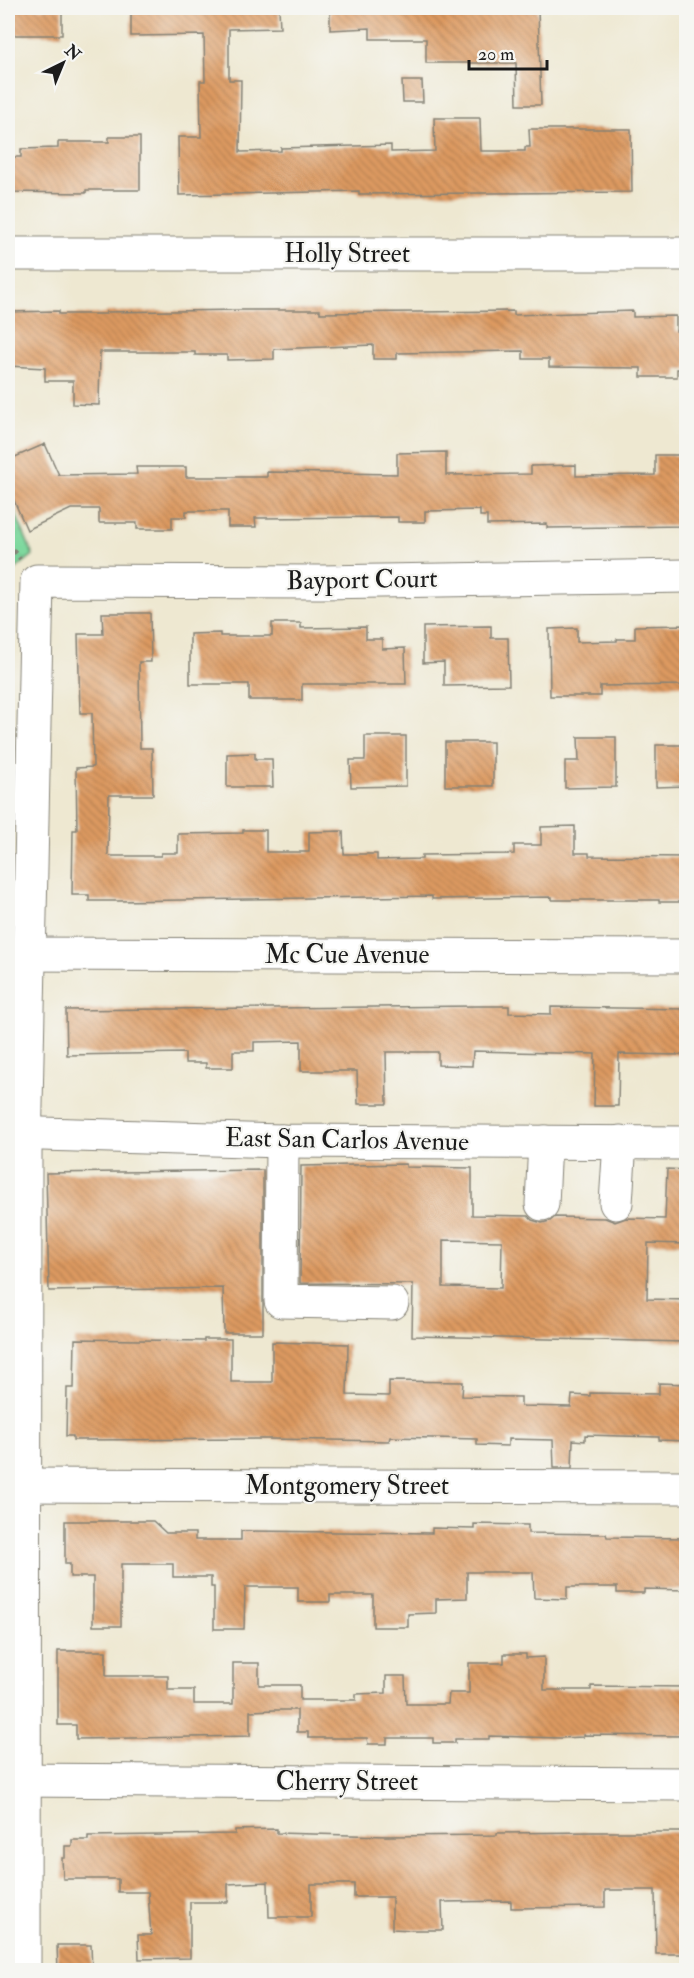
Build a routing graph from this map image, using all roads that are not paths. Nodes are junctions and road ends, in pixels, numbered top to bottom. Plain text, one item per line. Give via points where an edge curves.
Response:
1 (8, 254) edge
2 (687, 254) edge
3 (687, 576) edge
4 (18, 954) edge
5 (687, 956) edge
6 (16, 1133) edge
7 (282, 1141) junction
8 (545, 1142) junction
9 (620, 1142) junction
10 (687, 1143) edge
11 (616, 1203) dead end
12 (542, 1204) dead end
13 (392, 1303) dead end
14 (16, 1485) edge
15 (687, 1487) edge
16 (16, 1780) edge
17 (687, 1784) edge
18 (24, 1971) edge

1 - 2 street, Holly Street
3 - 4 street, Bayport Court via 321,582 37,581
4 - 5 street, Mc Cue Avenue
4 - 6 street
6 - 7 street, East San Carlos Avenue
6 - 14 street
7 - 8 street, East San Carlos Avenue
7 - 13 street via 281,1301
8 - 9 street, East San Carlos Avenue
8 - 12 street
9 - 10 street, East San Carlos Avenue
9 - 11 street
14 - 15 street, Montgomery Street
14 - 16 street
16 - 17 street, Cherry Street
16 - 18 street

